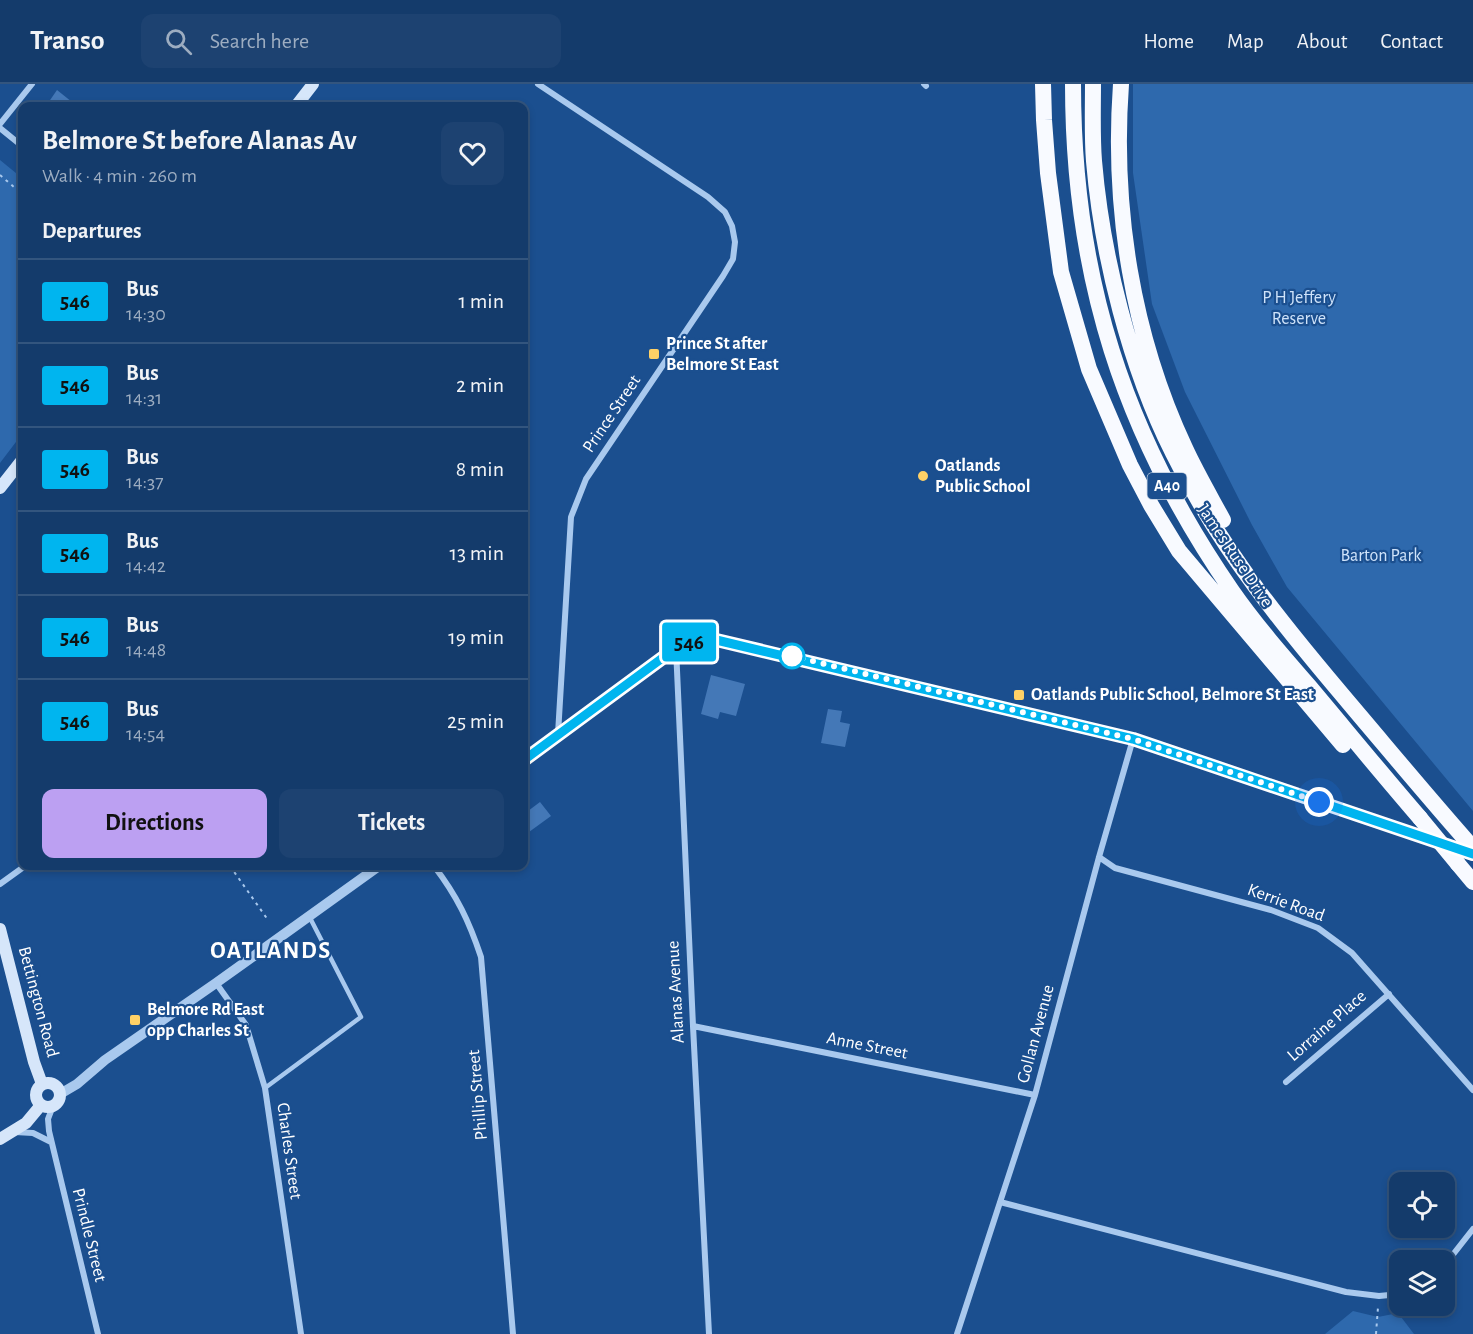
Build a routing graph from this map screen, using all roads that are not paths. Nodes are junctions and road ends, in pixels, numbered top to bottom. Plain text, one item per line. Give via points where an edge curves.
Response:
1 (32, 84) edge
2 (313, 84) edge
3 (538, 84) edge
4 (1043, 84) edge
5 (1073, 84) edge
6 (1093, 84) edge
7 (1121, 84) edge
8 (18, 102) edge
9 (18, 102) edge
10 (299, 102) edge
11 (0, 126) edge
12 (18, 142) edge
13 (18, 465) edge
14 (0, 488) edge
15 (1259, 594) junction
16 (676, 648) junction
17 (558, 734) junction
18 (1133, 739) junction
19 (528, 757) edge
20 (1386, 779) junction
21 (1408, 832) tunnel mouth
22 (1473, 848) edge
23 (1099, 857) junction
24 (19, 870) edge
25 (373, 870) edge
26 (437, 870) edge
27 (1473, 882) edge
28 (0, 884) edge
29 (309, 916) junction
30 (0, 929) edge
31 (216, 983) junction
32 (1389, 994) junction
33 (693, 1026) junction
34 (1286, 1082) dead end
35 (42, 1084) junction
36 (265, 1088) junction
37 (1473, 1090) edge
38 (60, 1094) junction
39 (1035, 1095) junction
40 (47, 1106) junction
41 (11, 1132) junction
42 (0, 1139) edge
43 (51, 1142) junction
44 (1000, 1202) junction
45 (1473, 1229) edge
46 (1455, 1252) edge
47 (1389, 1295) edge
48 (98, 1334) edge
49 (301, 1334) edge
50 (513, 1334) edge
51 (709, 1334) edge
52 (957, 1334) edge

1 - 8 street
2 - 10 main road
3 - 17 street, Prince Street via 708,197 725,212 735,242 733,260 586,479 571,517
4 - 20 highway via 1048,172 1061,272 1089,369 1130,465 1179,551 1208,587 1352,756
5 - 20 highway, James Ruse Drive / A40 via 1076,178 1090,273 1101,320 1133,414 1178,507 1233,592
6 - 15 highway, James Ruse Drive / A40 via 1094,161 1101,211 1110,267 1134,354 1172,451 1221,539
7 - 15 highway via 1122,210 1127,262 1146,342 1184,447
9 - 11 street
11 - 12 street
13 - 14 main road
15 - 22 highway, James Ruse Drive / A40
16 - 17 street
16 - 18 street via 708,638 725,641
16 - 33 street, Alanas Avenue
17 - 19 street
18 - 21 street
18 - 23 street, Gollan Avenue
20 - 27 highway, James Ruse Drive / A40, bridge
23 - 32 street, Kerrie Road via 1115,868 1271,910 1318,928 1353,953
23 - 39 street, Gollan Avenue
24 - 28 street
25 - 29 street
26 - 50 street, Phillip Street via 470,924 481,957
29 - 31 street
29 - 36 lane via 361,1017
30 - 35 main road, Bettington Road
31 - 36 street, Charles Street via 246,1025
31 - 38 street
32 - 34 street, Lorraine Place
32 - 37 street, Kerrie Road
33 - 39 street, Anne Street
33 - 51 street, Alanas Avenue
35 - 38 main road via 54,1084
35 - 40 main road via 36,1094
36 - 49 street, Charles Street
38 - 40 main road via 59,1101
39 - 44 street, Gollan Avenue
40 - 41 main road
40 - 43 street, Prindle Street
41 - 42 main road
41 - 43 street via 33,1133
43 - 48 street, Prindle Street
44 - 47 street via 1346,1292
44 - 52 street, Gollan Avenue
45 - 46 street

